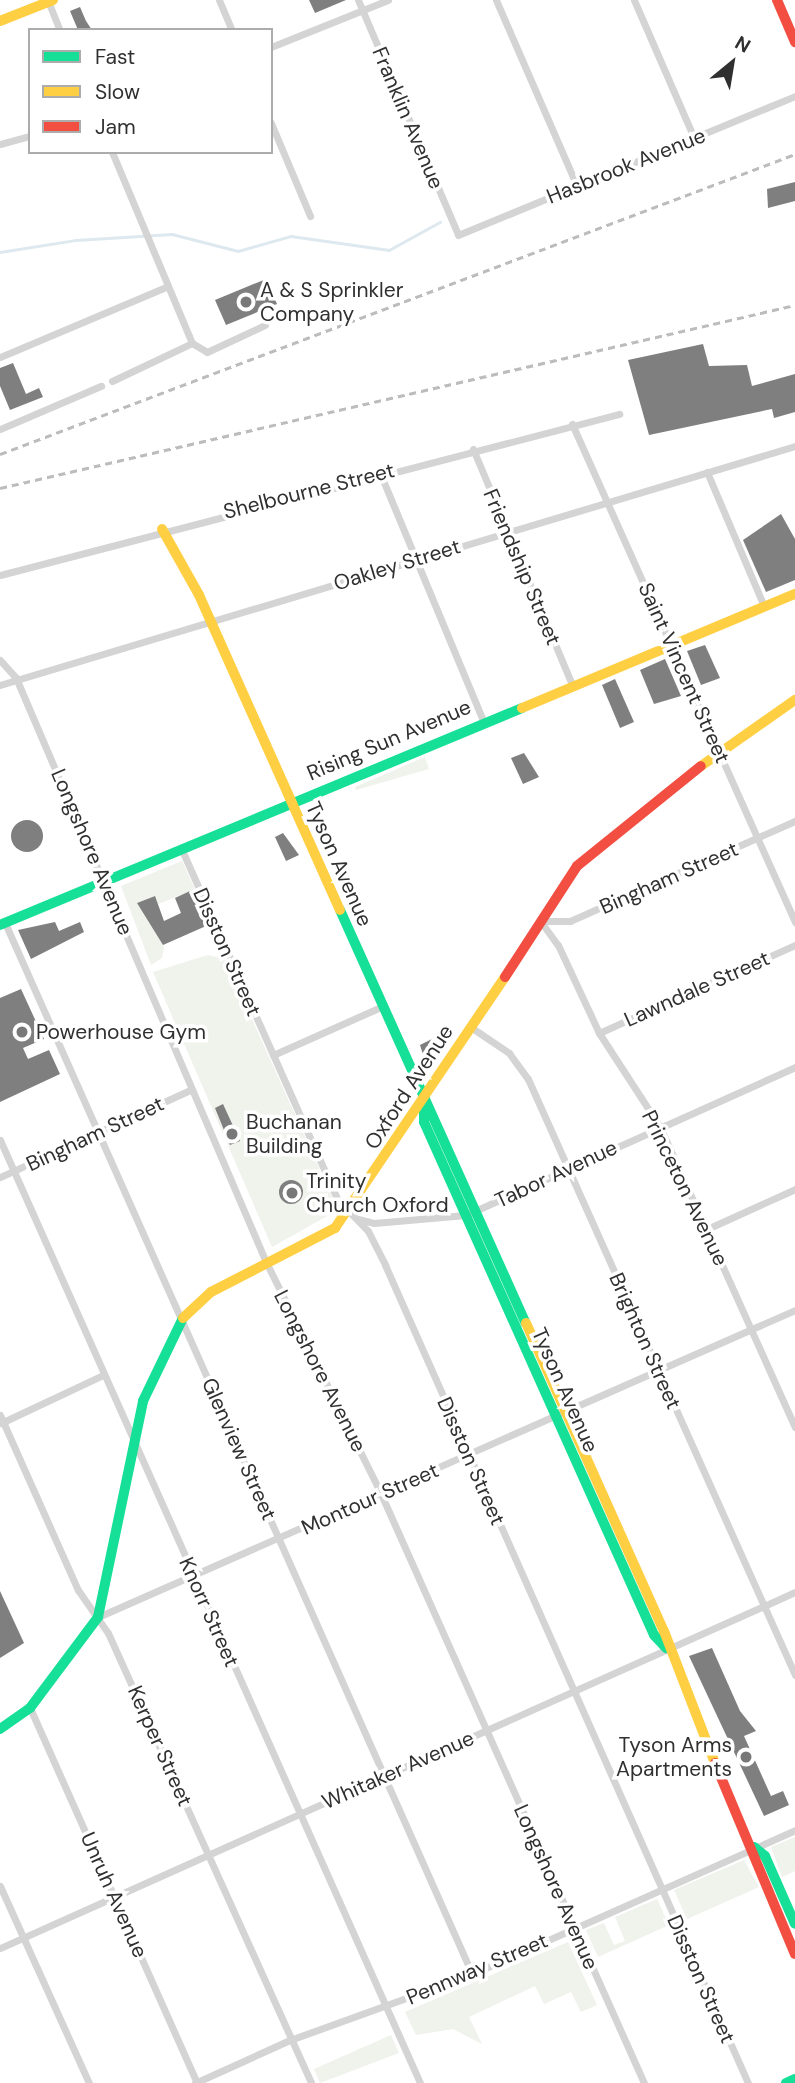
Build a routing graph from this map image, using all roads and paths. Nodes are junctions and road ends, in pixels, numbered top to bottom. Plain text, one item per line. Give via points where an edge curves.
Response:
1 (219, 0) edge
2 (358, 0) edge
3 (388, 0) edge
4 (496, 0) edge
5 (634, 0) edge
6 (777, 0) edge
7 (50, 1) edge
8 (362, 10) junction
9 (0, 21) edge
10 (59, 28) edge
11 (231, 28) edge
12 (794, 38) edge
13 (273, 46) edge
14 (795, 96) edge
15 (273, 128) edge
16 (28, 137) edge
17 (694, 138) junction
18 (0, 144) edge
19 (113, 154) edge
20 (577, 186) junction
21 (310, 216) dead end
22 (458, 235) joint
23 (168, 286) junction
24 (265, 325) dead end
25 (192, 343) junction
26 (0, 357) edge
27 (112, 382) dead end
28 (101, 386) dead end
29 (619, 414) dead end
30 (572, 424) junction
31 (0, 428) edge
32 (795, 446) edge
33 (473, 449) junction
34 (707, 472) junction
35 (380, 473) junction
36 (607, 501) junction
37 (162, 529) junction
38 (507, 532) junction
39 (416, 558) junction
40 (0, 575) edge
41 (795, 594) edge
42 (764, 606) junction
43 (211, 622) junction
44 (671, 643) junction
45 (0, 660) edge
46 (16, 678) junction
47 (572, 684) junction
48 (0, 685) edge
49 (795, 701) edge
50 (483, 721) junction
51 (720, 753) junction
52 (290, 802) junction
53 (795, 821) edge
54 (757, 838) junction
55 (180, 848) junction
56 (106, 881) junction
57 (540, 921) junction
58 (795, 922) edge
59 (3, 924) edge
60 (795, 945) edge
61 (381, 1007) junction
62 (470, 1027) junction
63 (599, 1032) junction
64 (272, 1055) junction
65 (795, 1067) edge
66 (191, 1090) junction
67 (424, 1103) junction
68 (660, 1127) junction
69 (98, 1133) junction
70 (0, 1140) edge
71 (569, 1168) junction
72 (14, 1171) junction
73 (0, 1177) edge
74 (795, 1189) edge
75 (471, 1213) junction
76 (349, 1214) junction
77 (707, 1229) junction
78 (265, 1262) junction
79 (795, 1310) edge
80 (181, 1319) junction
81 (752, 1329) junction
82 (658, 1371) junction
83 (103, 1376) junction
84 (560, 1414) junction
85 (1, 1420) edge
86 (795, 1427) edge
87 (136, 1441) junction
88 (469, 1455) junction
89 (381, 1494) junction
90 (279, 1540) junction
91 (194, 1578) junction
92 (795, 1592) edge
93 (764, 1606) junction
94 (98, 1617) junction
95 (667, 1650) junction
96 (795, 1675) edge
97 (574, 1691) junction
98 (30, 1708) junction
99 (0, 1729) edge
100 (486, 1730) junction
101 (386, 1776) junction
102 (299, 1814) junction
103 (795, 1830) edge
104 (754, 1847) junction
105 (209, 1855) junction
106 (0, 1886) edge
107 (662, 1890) junction
108 (115, 1897) junction
109 (795, 1924) edge
110 (574, 1928) junction
111 (24, 1937) junction
112 (0, 1948) edge
113 (795, 1952) edge
114 (472, 1974) junction
115 (386, 2005) junction
116 (290, 2040) junction
117 (795, 2079) edge
118 (89, 2083) edge
119 (196, 2083) edge
120 (311, 2083) edge
121 (420, 2083) edge
122 (644, 2083) edge
123 (748, 2083) edge
124 (786, 2083) edge

1 - 11 street
2 - 8 street, Franklin Avenue
3 - 8 street
4 - 20 street
5 - 17 street
6 - 12 main road
7 - 9 main road
7 - 10 street
8 - 13 street
8 - 22 street, Franklin Avenue
14 - 17 street, Hasbrook Avenue
15 - 21 street
16 - 18 street
17 - 20 street, Hasbrook Avenue
19 - 23 street
20 - 22 street, Hasbrook Avenue
23 - 25 street
23 - 26 street
24 - 25 street via 207,352
25 - 27 street
28 - 31 street
29 - 30 street, Shelbourne Street
30 - 33 street, Shelbourne Street
30 - 36 street, Saint Vincent Street
32 - 34 street, Oakley Street
33 - 35 street, Shelbourne Street
33 - 38 street, Friendship Street
34 - 36 street, Oakley Street
34 - 42 street
35 - 37 street, Shelbourne Street
35 - 39 street
36 - 38 street, Oakley Street
36 - 44 street, Saint Vincent Street
37 - 40 street, Shelbourne Street
37 - 43 main road, Tyson Avenue
38 - 39 street, Oakley Street
38 - 47 street, Friendship Street
39 - 43 street, Oakley Street
39 - 50 street
41 - 42 main road, Rising Sun Avenue
42 - 44 main road, Rising Sun Avenue
43 - 46 street, Oakley Street
43 - 52 main road, Tyson Avenue
44 - 47 main road, Rising Sun Avenue
44 - 51 street, Saint Vincent Street
45 - 46 street, Longshore Avenue
46 - 48 street, Oakley Street
46 - 56 street, Longshore Avenue
47 - 50 main road, Rising Sun Avenue
49 - 51 main road, Oxford Avenue
50 - 52 main road, Rising Sun Avenue
51 - 54 street, Saint Vincent Street
51 - 57 main road, Oxford Avenue via 651,802 577,866
52 - 55 main road, Rising Sun Avenue
52 - 61 main road, Tyson Avenue
53 - 54 street, Bingham Street
54 - 57 street, Bingham Street via 570,921
54 - 58 street, Saint Vincent Street
55 - 56 main road, Rising Sun Avenue
55 - 64 street, Disston Street
56 - 59 main road, Rising Sun Avenue
56 - 66 street, Longshore Avenue
57 - 62 main road, Oxford Avenue
57 - 63 street, Princeton Avenue via 558,945
59 - 69 street, Glenview Street
60 - 63 street, Lawndale Street
61 - 64 street
61 - 67 main road, Tyson Avenue
62 - 67 main road, Oxford Avenue
62 - 71 street, Brighton Street via 515,1059
63 - 68 street, Princeton Avenue
64 - 76 street, Disston Street
65 - 68 street, Tabor Avenue
66 - 69 street, Bingham Street
66 - 78 street, Longshore Avenue
67 - 75 main road, Tyson Avenue via 424,1122
67 - 76 main road, Oxford Avenue
68 - 71 street, Tabor Avenue
68 - 77 street, Princeton Avenue
69 - 72 street, Bingham Street
69 - 80 street, Glenview Street
70 - 72 street, Knorr Street
71 - 75 street, Tabor Avenue
71 - 82 street, Brighton Street
72 - 73 street, Bingham Street
72 - 83 street, Knorr Street
74 - 77 street
75 - 76 street, Tabor Avenue via 374,1223
75 - 84 main road, Tyson Avenue
76 - 78 main road, Oxford Avenue via 335,1228
76 - 88 street, Disston Street via 368,1231 385,1265
77 - 81 street, Princeton Avenue
78 - 80 main road, Oxford Avenue via 200,1299
78 - 89 street, Longshore Avenue
79 - 81 street, Montour Street
80 - 87 main road, Oxford Avenue via 148,1382
80 - 90 street, Glenview Street
81 - 82 street, Montour Street
81 - 86 street, Princeton Avenue
82 - 84 street, Montour Street
82 - 93 street, Brighton Street
83 - 85 street
83 - 87 street, Knorr Street
84 - 88 street, Montour Street
84 - 95 main road, Tyson Avenue via 664,1631
85 - 94 street, Kerper Street via 78,1590
87 - 91 street, Knorr Street
87 - 94 main road, Oxford Avenue
88 - 89 street, Montour Street
88 - 97 street, Disston Street
89 - 90 street, Montour Street
89 - 100 street, Longshore Avenue
90 - 91 street, Montour Street
90 - 101 street, Glenview Street
91 - 94 street, Montour Street
91 - 102 street, Knorr Street
92 - 93 street, Whitaker Avenue
93 - 95 street, Whitaker Avenue
93 - 96 street, Brighton Street
94 - 98 main road, Oxford Avenue
94 - 105 street, Kerper Street
95 - 97 street, Whitaker Avenue
95 - 104 main road, Tyson Avenue
97 - 100 street, Whitaker Avenue
97 - 107 street, Disston Street
98 - 99 main road, Oxford Avenue
98 - 108 street, Unruh Avenue
100 - 101 street, Whitaker Avenue
100 - 110 street, Longshore Avenue
101 - 102 street, Whitaker Avenue
101 - 114 street, Glenview Street
102 - 105 street, Whitaker Avenue
102 - 115 street, Knorr Street
103 - 104 street, Pennway Street
104 - 107 street, Pennway Street
104 - 109 main road, Tyson Avenue via 765,1856
104 - 113 main road, Tyson Avenue via 755,1861
105 - 108 street, Whitaker Avenue
105 - 116 street, Kerper Street
106 - 111 street
107 - 110 street, Pennway Street
107 - 123 street, Disston Street
108 - 111 street, Whitaker Avenue
108 - 119 street, Unruh Avenue
110 - 114 street, Pennway Street
110 - 122 street, Longshore Avenue
111 - 112 street, Whitaker Avenue
111 - 118 street
114 - 115 street, Pennway Street
115 - 116 street, Pennway Street
115 - 121 street, Knorr Street
116 - 119 street, Pennway Street
116 - 120 street, Kerper Street
117 - 124 main road

